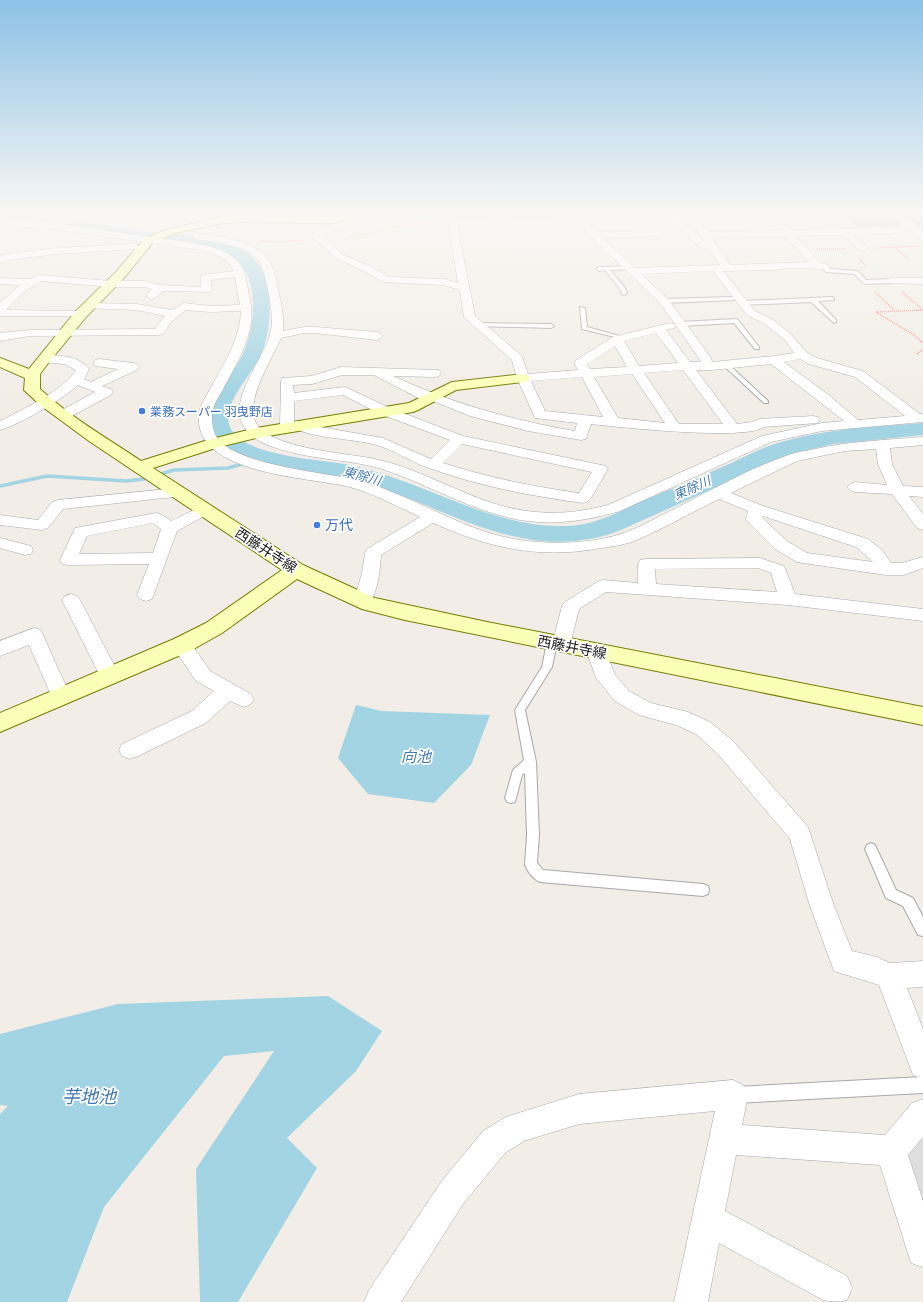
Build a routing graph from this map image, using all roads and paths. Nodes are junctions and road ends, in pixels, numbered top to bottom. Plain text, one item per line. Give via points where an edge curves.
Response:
1 (239, 274) edge
2 (24, 275) edge
3 (119, 275) edge
4 (231, 275) edge
5 (269, 275) edge
6 (377, 275) edge
7 (463, 275) edge
8 (612, 275) edge
9 (637, 275) edge
10 (725, 275) edge
11 (858, 275) edge
12 (876, 275) edge
13 (389, 280) junction
14 (0, 281) edge
15 (15, 281) junction
16 (887, 281) junction
17 (923, 281) edge
18 (31, 282) junction
19 (865, 282) junction
20 (111, 284) junction
21 (160, 288) junction
22 (465, 288) junction
23 (401, 290) dead end
24 (624, 293) dead end
25 (100, 295) junction
26 (817, 298) junction
27 (215, 299) dead end
28 (832, 299) dead end
29 (664, 301) junction
30 (738, 301) junction
31 (145, 306) junction
32 (246, 308) junction
33 (582, 308) dead end
34 (0, 309) edge
35 (85, 310) junction
36 (894, 310) junction
37 (923, 310) edge
38 (0, 313) edge
39 (174, 314) junction
40 (834, 321) dead end
41 (682, 324) junction
42 (479, 325) junction
43 (551, 326) dead end
44 (658, 328) junction
45 (66, 332) junction
46 (275, 336) junction
47 (377, 336) dead end
48 (0, 337) edge
49 (619, 339) junction
50 (923, 343) edge
51 (757, 348) dead end
52 (923, 349) edge
53 (917, 354) dead end
54 (802, 355) junction
55 (44, 359) junction
56 (774, 360) junction
57 (0, 362) edge
58 (99, 363) dead end
59 (705, 364) junction
60 (726, 364) junction
61 (685, 366) junction
62 (635, 369) junction
63 (374, 372) junction
64 (435, 373) dead end
65 (586, 373) junction
66 (33, 374) junction
67 (523, 378) junction
68 (76, 380) junction
69 (92, 386) junction
70 (430, 397) junction
71 (288, 398) junction
72 (45, 402) junction
73 (766, 402) dead end
74 (385, 411) junction
75 (63, 415) junction
76 (920, 419) edge
77 (585, 420) junction
78 (614, 422) junction
79 (855, 424) junction
80 (0, 426) edge
81 (292, 426) junction
82 (822, 427) junction
83 (675, 428) junction
84 (733, 428) junction
85 (256, 433) junction
86 (459, 439) junction
87 (214, 443) junction
88 (882, 444) junction
89 (920, 444) edge
90 (734, 456) junction
91 (433, 465) junction
92 (759, 471) junction
93 (148, 473) junction
94 (855, 487) dead end
95 (897, 490) junction
96 (923, 492) edge
97 (178, 493) junction
98 (718, 493) junction
99 (757, 509) junction
100 (204, 510) junction
101 (432, 516) junction
102 (0, 520) edge
103 (923, 525) edge
104 (170, 528) junction
105 (0, 543) edge
106 (25, 550) dead end
107 (159, 558) junction
108 (923, 562) edge
109 (886, 569) junction
110 (296, 570) junction
111 (646, 589) junction
112 (146, 596) dead end
113 (71, 600) dead end
114 (788, 600) junction
115 (362, 601) junction
116 (923, 615) edge
117 (556, 644) junction
118 (182, 645) junction
119 (0, 649) edge
120 (597, 652) junction
121 (110, 676) junction
122 (61, 697) junction
123 (923, 716) edge
124 (0, 723) edge
125 (130, 750) dead end
126 (530, 762) junction
127 (511, 798) dead end
128 (871, 849) dead end
129 (703, 890) dead end
130 (923, 930) edge
131 (923, 974) edge
132 (889, 976) junction
133 (923, 1065) edge
134 (923, 1085) edge
135 (733, 1095) junction
136 (923, 1114) edge
137 (724, 1139) junction
138 (891, 1151) junction
139 (917, 1216) edge
140 (708, 1220) junction
141 (923, 1252) edge
142 (835, 1288) dead end
143 (381, 1302) edge
144 (691, 1302) edge

1 - 32 street
2 - 15 street
3 - 20 main road
4 - 21 street via 206,277 207,290
5 - 46 street via 278,316
6 - 13 street
7 - 22 street
8 - 24 lane
9 - 29 street
10 - 30 street
11 - 19 lane
12 - 16 path
13 - 22 street via 444,282
13 - 23 street
14 - 15 street
15 - 18 street
16 - 17 street
16 - 19 lane
16 - 37 path
18 - 20 street via 39,278
18 - 34 street
19 - 36 path
20 - 21 street via 144,284
20 - 25 main road
21 - 31 street
22 - 42 street via 470,317
25 - 31 street
25 - 35 main road
26 - 28 lane
26 - 30 lane
26 - 40 lane
27 - 31 street
29 - 30 lane
29 - 41 street
30 - 54 street via 751,313 769,322 789,338
31 - 35 street via 125,308 108,305
31 - 39 street
32 - 39 street via 210,309 184,306
32 - 87 street via 245,329 206,409 206,432
33 - 49 lane via 584,328
35 - 38 street
35 - 45 main road
36 - 37 path
36 - 50 path via 876,312
39 - 45 street via 166,320 159,332
41 - 44 street
41 - 51 lane via 736,321
41 - 59 street via 707,361
42 - 43 lane
42 - 67 street via 518,359
44 - 49 street
44 - 61 street
45 - 48 street
45 - 55 main road
46 - 47 street via 315,330
46 - 85 street via 254,381 246,409 249,423
49 - 62 street
49 - 65 street via 580,363
52 - 53 path
54 - 56 street
54 - 76 street via 813,361 859,374
55 - 66 main road
55 - 68 street via 60,359 78,365 83,369 83,373
56 - 60 street
56 - 79 street via 835,405
57 - 66 main road via 24,373
58 - 69 street via 133,367
59 - 60 street
59 - 61 street
60 - 73 lane
61 - 62 street
61 - 84 street
62 - 65 street
62 - 83 street
63 - 64 street
63 - 70 street
63 - 71 street via 340,371 312,380 287,381
65 - 67 street
65 - 78 street
66 - 72 main road, 西藤井寺線 via 32,390
67 - 70 main road via 452,386
67 - 77 street via 540,415
68 - 69 street
68 - 72 street
69 - 75 street via 106,392
70 - 74 main road via 413,407
70 - 77 street via 475,413 533,428 581,436
71 - 74 street via 345,391
71 - 81 street
72 - 75 main road, 西藤井寺線
72 - 80 street
74 - 81 main road
74 - 86 street
75 - 93 main road, 西藤井寺線
76 - 79 street
77 - 78 street
78 - 83 street
79 - 82 street
81 - 85 main road
81 - 91 street via 378,441
82 - 84 street via 812,419 759,423 756,426
82 - 90 street via 768,439
83 - 84 street
85 - 87 main road
85 - 90 street via 285,447 384,465 504,511 546,518 592,515 614,508
86 - 91 street
86 - 91 street via 600,469 583,498 531,491
87 - 93 main road
87 - 101 street via 249,463 369,488
88 - 89 street
88 - 92 street via 818,452
88 - 95 street via 885,464
90 - 92 street
92 - 98 street
93 - 97 main road, 西藤井寺線
94 - 95 street
95 - 96 street
95 - 103 street
97 - 100 main road, 西藤井寺線
97 - 102 street via 58,505 42,524
98 - 99 street
98 - 101 street via 630,537 586,546 541,548 509,544
99 - 109 street via 862,543 876,554
99 - 109 street via 754,519 781,545 803,558
100 - 104 street
100 - 110 main road, 西藤井寺線
101 - 115 street via 373,553 371,573
104 - 107 street
104 - 107 street via 156,518 81,532 68,560
105 - 106 street
107 - 112 street
108 - 109 street via 904,569
110 - 115 main road, 西藤井寺線
110 - 118 main road via 214,628
111 - 114 street
111 - 114 street via 646,564 760,563 778,570
111 - 117 street via 603,586 571,606
113 - 121 street
114 - 116 street
115 - 117 main road, 西藤井寺線 via 405,613
117 - 120 main road, 西藤井寺線
117 - 126 lane via 547,667 520,710
118 - 121 main road
118 - 125 street via 203,676 236,695 200,717
119 - 122 street via 34,635
120 - 123 main road, 西藤井寺線
120 - 132 street via 606,678 622,696 646,709 681,718 697,726 726,748 800,834 821,903 843,962 877,970
121 - 122 main road
122 - 124 main road
126 - 127 lane via 517,774
126 - 129 lane via 533,834 531,865 540,876
128 - 130 lane via 891,894 908,902
131 - 132 street
132 - 133 street
134 - 135 lane
135 - 137 street
135 - 143 street via 580,1109 516,1128 494,1142 452,1193
136 - 138 street
137 - 138 street
137 - 140 street
138 - 139 street
139 - 141 street
140 - 142 street
140 - 144 street

